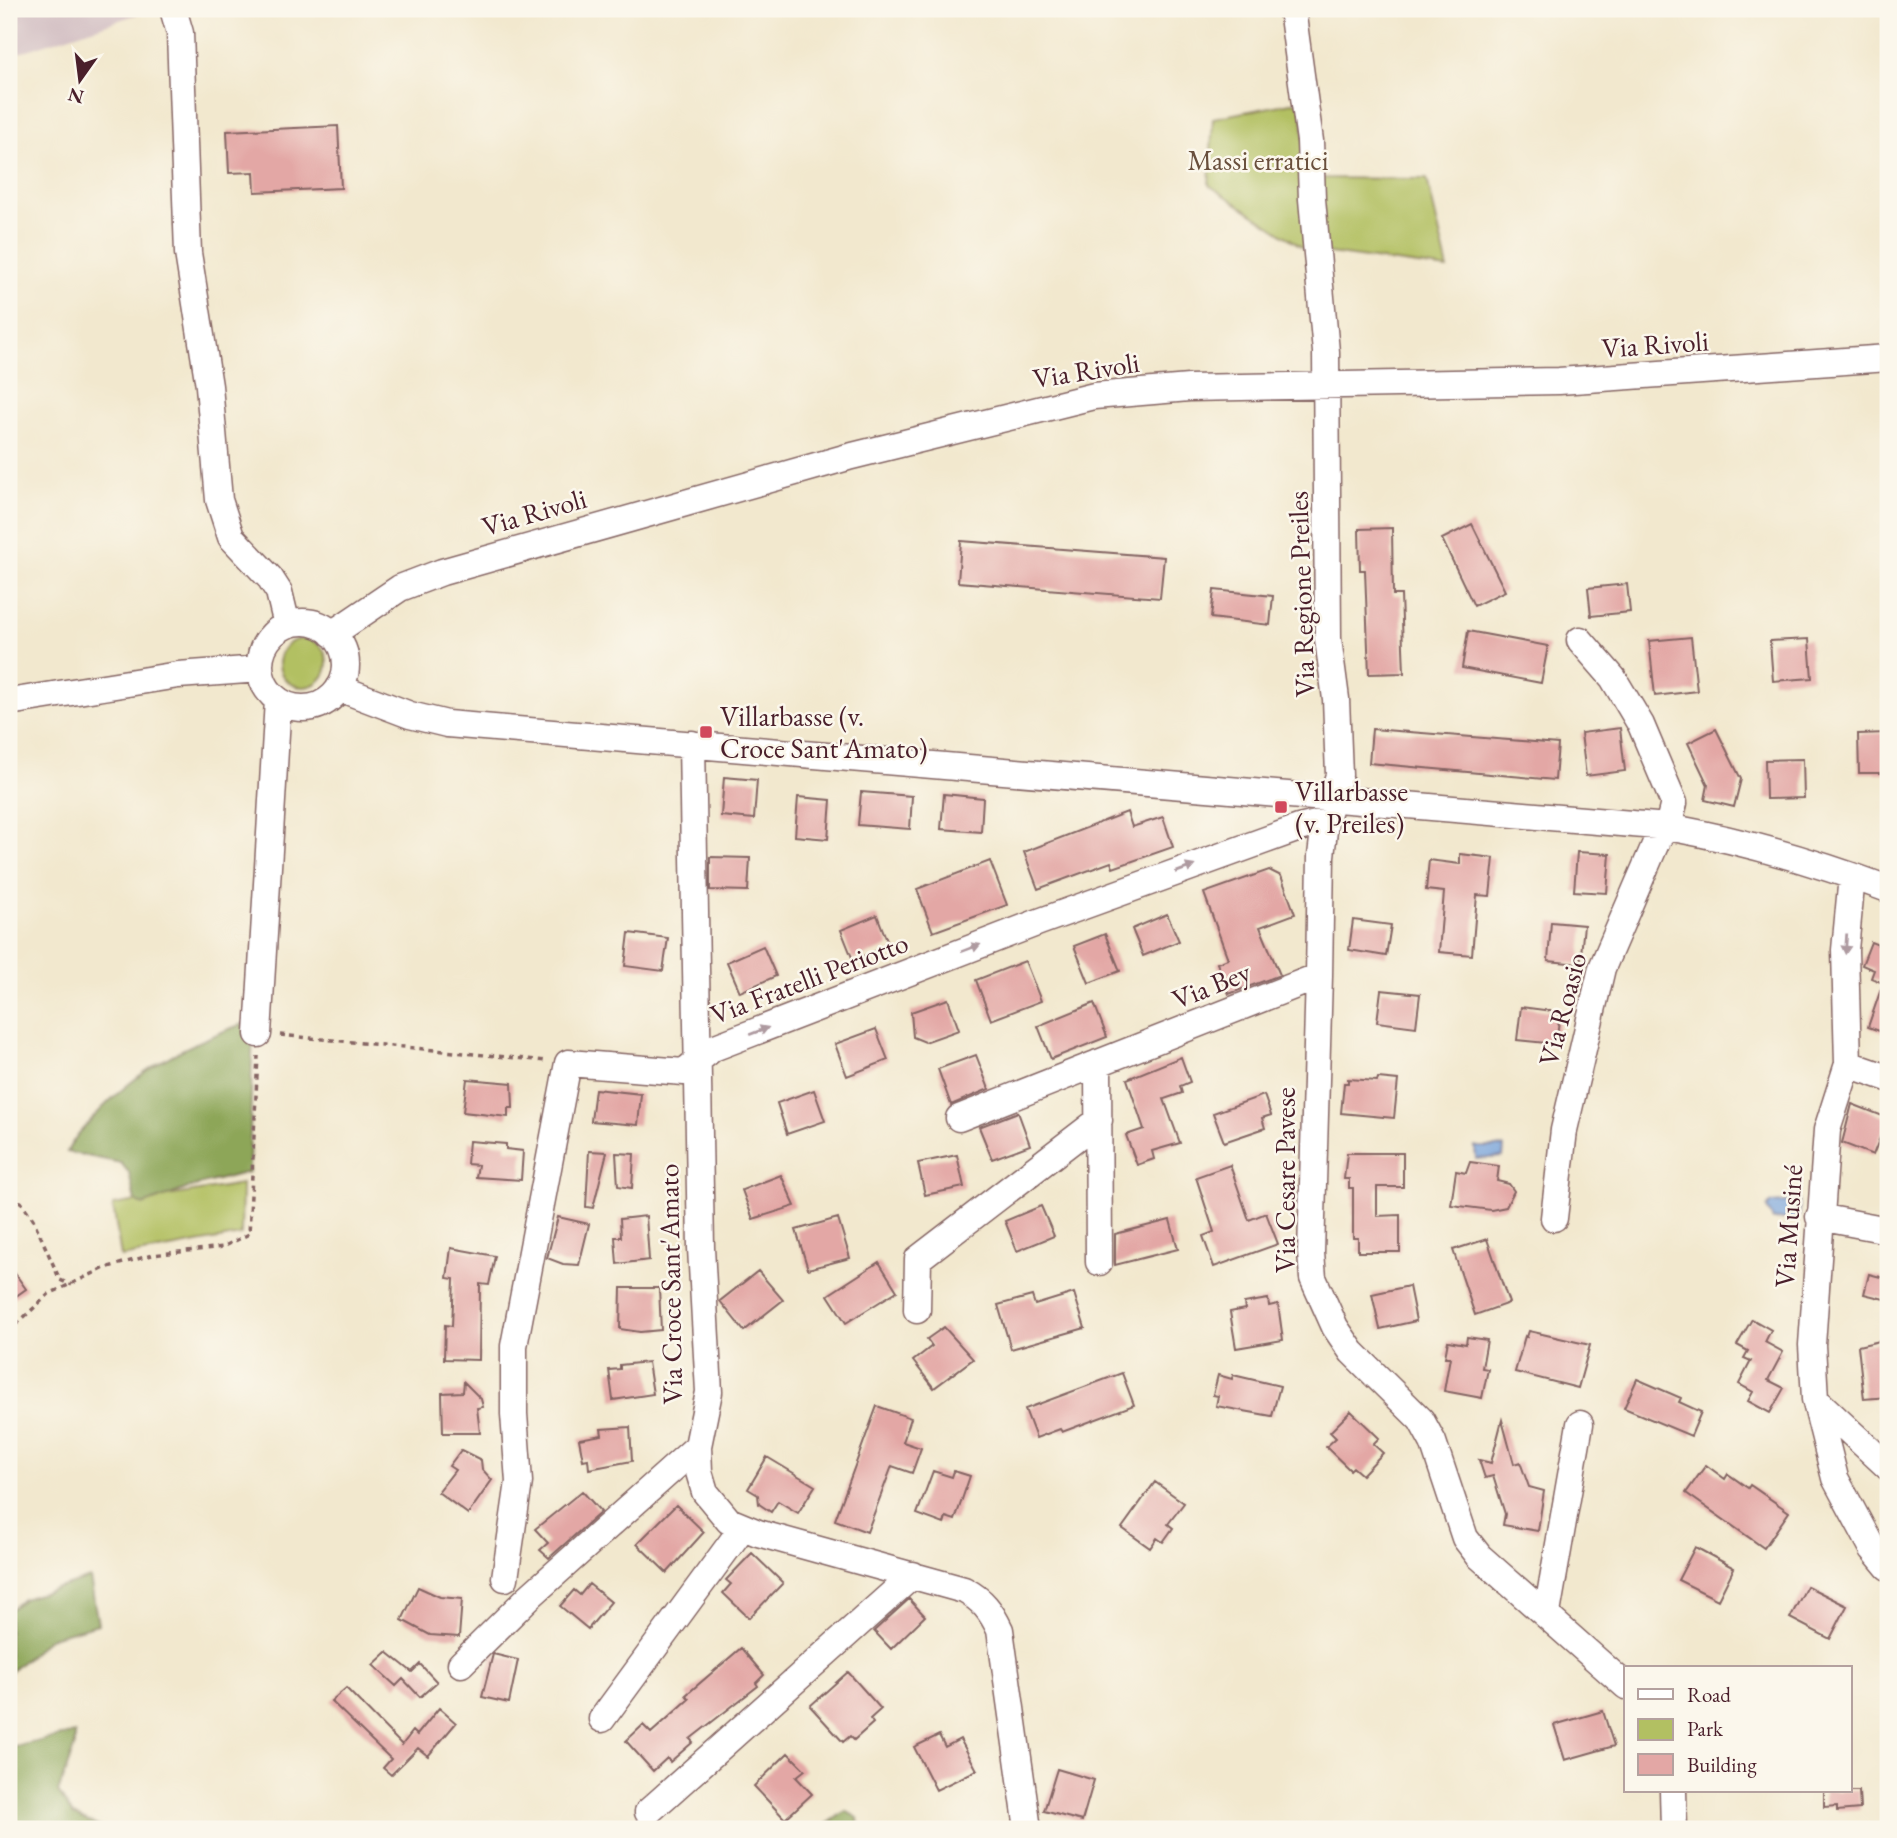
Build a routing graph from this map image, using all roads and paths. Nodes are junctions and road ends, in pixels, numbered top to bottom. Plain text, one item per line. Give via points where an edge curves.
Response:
1 (173, 9) edge
2 (1292, 9) edge
3 (1888, 358) edge
4 (1327, 386) junction
5 (287, 625) junction
6 (332, 634) junction
7 (1580, 640) dead end
8 (260, 669) junction
9 (339, 688) junction
10 (278, 699) junction
11 (9, 702) edge
12 (692, 744) junction
13 (1329, 810) junction
14 (1668, 827) junction
15 (1852, 876) junction
16 (1888, 889) edge
17 (1319, 976) junction
18 (258, 1034) dead end
19 (698, 1059) junction
20 (1098, 1063) junction
21 (1848, 1064) junction
22 (1888, 1078) edge
23 (959, 1118) dead end
24 (1099, 1120) junction
25 (9, 1200) edge
26 (1819, 1217) junction
27 (1554, 1218) dead end
28 (1888, 1230) edge
29 (249, 1234) dead end
30 (1099, 1262) dead end
31 (74, 1285) junction
32 (918, 1310) dead end
33 (9, 1331) edge
34 (1815, 1399) junction
35 (1580, 1424) dead end
36 (698, 1446) junction
37 (1888, 1467) edge
38 (743, 1527) junction
39 (1888, 1567) edge
40 (913, 1575) junction
41 (505, 1578) dead end
42 (1547, 1613) junction
43 (461, 1664) dead end
44 (1624, 1684) edge
45 (602, 1719) dead end
46 (1673, 1792) edge
47 (648, 1812) dead end
48 (1028, 1829) edge
49 (1674, 1829) edge

1 - 5 street via 180,33 188,253 209,386 219,500 231,537 279,592
2 - 4 street, Via Regione Preiles via 1310,141
3 - 4 street, Via Rivoli via 1559,382
4 - 6 street, Via Rivoli via 1189,388 1056,403 442,572 400,587
4 - 13 street, Via Regione Preiles via 1328,639 1339,775
5 - 6 street via 310,623
5 - 8 street via 269,639
6 - 9 street via 340,643 346,666
7 - 14 street via 1613,678 1641,725 1674,803
8 - 10 street via 269,691
8 - 11 street via 178,675
9 - 10 street via 317,705 304,708
9 - 12 street via 447,724
10 - 18 street
12 - 13 street
12 - 19 street, Via Croce Sant'Amato
13 - 14 street
13 - 17 street
19 -> 13 street, Via Fratelli Periotto via 713,1048 1038,922 1299,828
14 - 15 street via 1735,840
14 - 27 street, Via Roasio via 1658,838 1601,968 1564,1129
15 - 16 street
15 -> 21 street, Via Musiné via 1845,950
17 - 20 street, Via Bey
17 - 42 street, Via Cesare Pavese via 1311,1253 1320,1299 1352,1352 1421,1420 1433,1442 1465,1538 1479,1556
19 - 36 street, Via Croce Sant'Amato via 709,1392
19 - 41 street, Via Fratelli Periotto via 684,1072 568,1063 514,1346 519,1482
20 - 23 street, Via Bey
20 - 24 street
21 - 22 street
21 - 26 street, Via Musiné via 1826,1130
24 - 30 street
24 - 32 street via 918,1259
25 - 31 path via 21,1202 60,1280
26 - 28 street
26 - 34 street, Via Musiné via 1812,1345
29 - 31 path via 223,1248 152,1255 105,1268
31 - 33 path via 49,1294
34 - 37 street
34 - 39 street, Via Musiné via 1835,1478 1873,1549
35 - 42 street
36 - 38 street, Via Croce Sant'Amato via 705,1492 729,1521
36 - 43 street
38 - 40 street, Via Croce Sant'Amato
38 - 45 street
40 - 47 street
40 - 48 street, Via Croce Sant'Amato via 979,1598 995,1620 1006,1664
42 - 44 street, Via Cesare Pavese
46 - 49 street

